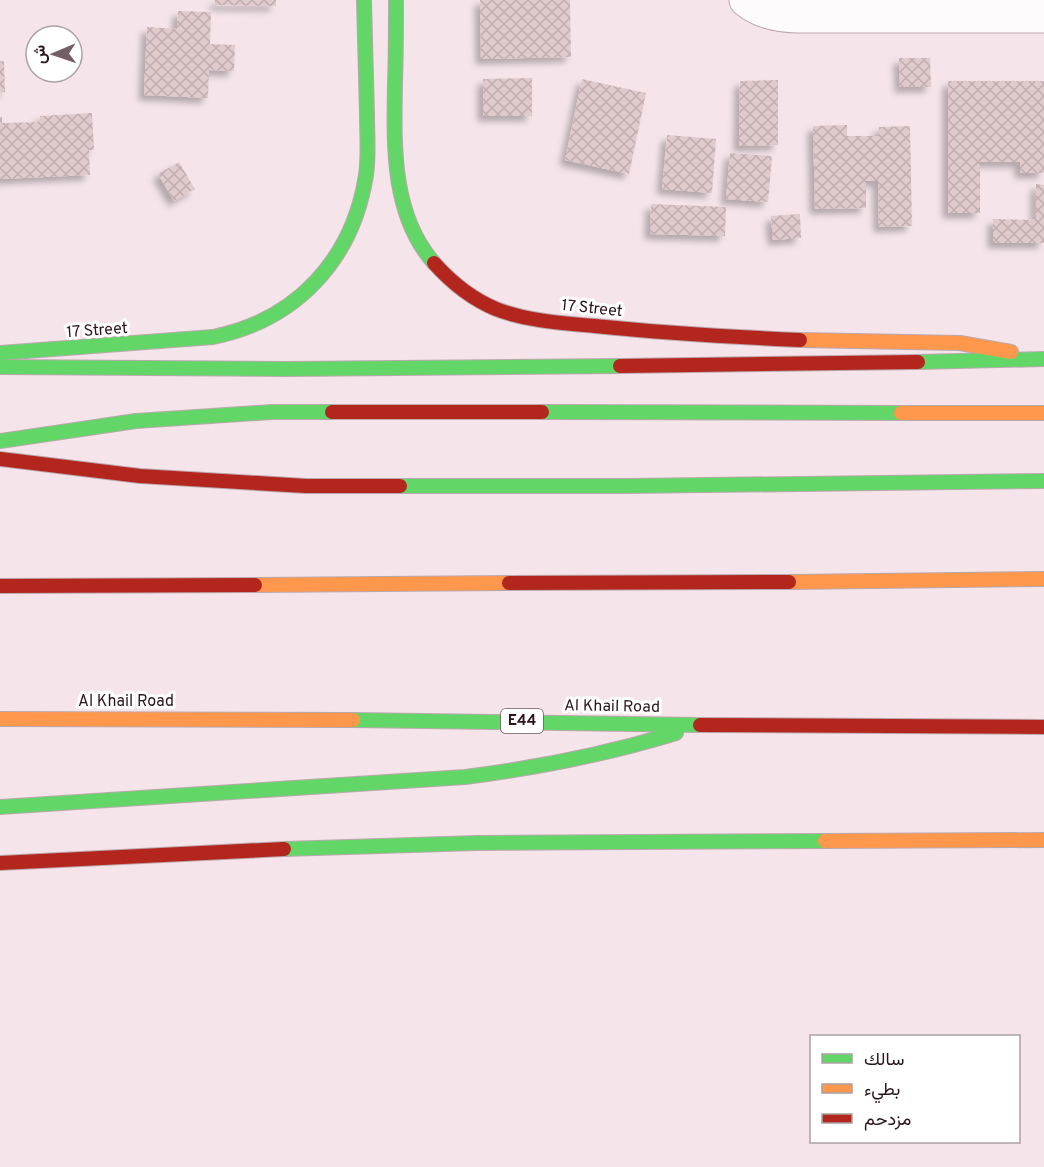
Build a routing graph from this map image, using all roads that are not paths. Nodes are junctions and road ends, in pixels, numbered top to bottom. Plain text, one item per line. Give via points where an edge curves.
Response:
1 (364, 0) edge
2 (396, 0) edge
3 (746, 0) edge
4 (1044, 16) edge
5 (0, 353) edge
6 (1039, 359) edge
7 (0, 367) edge
8 (1044, 412) edge
9 (0, 441) edge
10 (0, 459) edge
11 (1044, 481) edge
12 (1044, 579) edge
13 (0, 586) edge
14 (0, 719) edge
15 (699, 726) junction
16 (1044, 727) edge
17 (0, 807) edge
18 (1044, 840) edge
19 (0, 863) edge

1 - 5 main road, 17 Street via 368,150 362,196 346,241 319,279 264,321 219,336
2 - 6 main road, 17 Street via 395,142 400,195 419,242 434,263 472,296 494,308 543,320 737,337 975,345
3 - 4 street via 773,14 796,16
6 - 7 main road via 286,369
8 - 9 main road via 272,412 136,421
10 - 11 main road via 140,476 306,486
12 - 13 main road
14 - 15 main road, Al Khail Road / E44 via 338,718
15 - 16 main road, Al Khail Road / E44
15 - 17 main road via 591,758 502,774
18 - 19 main road via 477,843

